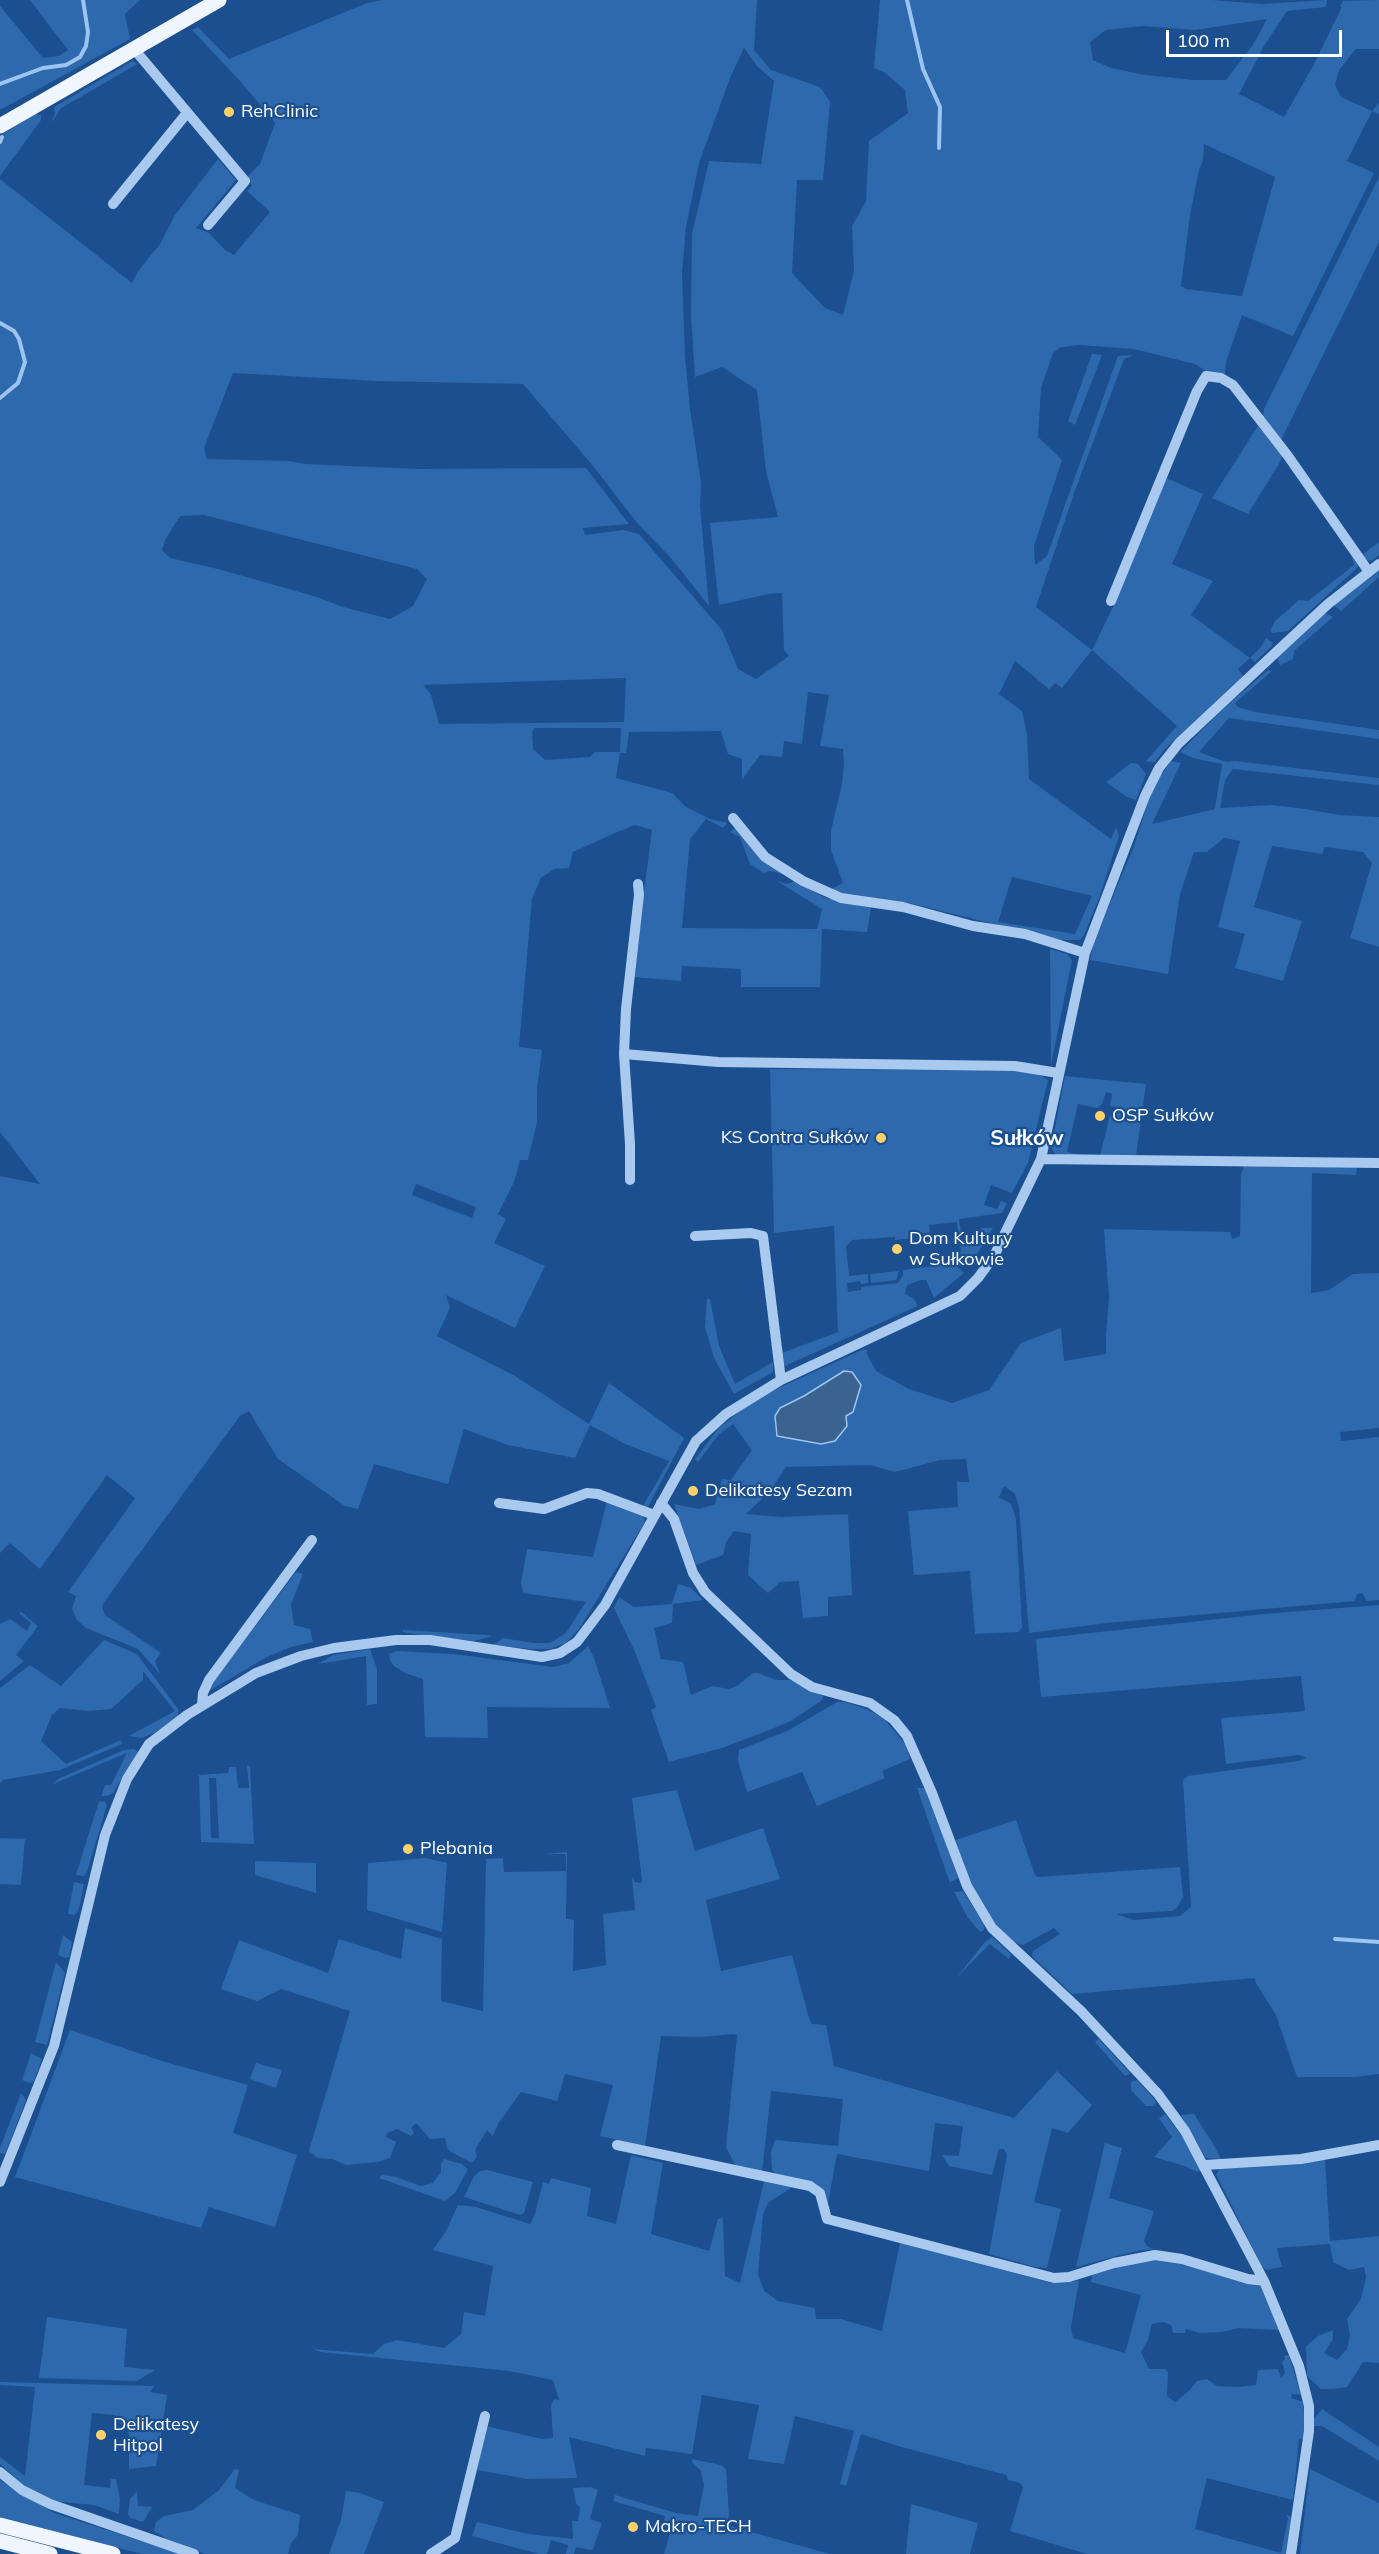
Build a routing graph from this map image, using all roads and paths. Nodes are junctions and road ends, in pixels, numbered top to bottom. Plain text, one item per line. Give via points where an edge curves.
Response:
1 (219, 0) edge
2 (134, 49) junction
3 (187, 113) junction
4 (0, 126) edge
5 (112, 204) dead end
6 (207, 225) dead end
7 (1379, 564) edge
8 (1369, 572) junction
9 (1111, 601) dead end
10 (733, 818) dead end
11 (638, 884) dead end
12 (1084, 953) junction
13 (624, 1054) junction
14 (1058, 1073) junction
15 (1041, 1159) junction
16 (1379, 1163) edge
17 (630, 1180) dead end
18 (695, 1236) dead end
19 (781, 1380) junction
20 (499, 1503) dead end
21 (661, 1503) junction
22 (654, 1515) junction
23 (312, 1540) dead end
24 (202, 1705) junction
25 (617, 2145) dead end
26 (1379, 2145) edge
27 (1205, 2165) junction
28 (0, 2182) edge
29 (1264, 2281) junction
30 (485, 2416) dead end
31 (0, 2472) edge
32 (0, 2525) edge
33 (0, 2541) edge
34 (50, 2554) edge
35 (113, 2554) edge
36 (195, 2554) edge
37 (431, 2554) edge
38 (1291, 2554) edge

1 - 2 main road
2 - 3 street
2 - 4 main road
3 - 5 street
3 - 6 street via 245,181
7 - 8 street
8 - 9 street via 1233,385 1206,376
8 - 12 street via 1328,604 1194,729 1159,768
10 - 12 street via 765,857 803,881 841,898 903,907 973,926 1025,934
11 - 13 street
12 - 14 street
13 - 14 street via 718,1062 1016,1066
13 - 17 street
14 - 15 street
15 - 16 street
15 - 19 street via 994,1256 960,1296
18 - 19 street via 763,1236
19 - 21 street via 733,1409 696,1441
20 - 22 street via 544,1509 587,1493
21 - 22 street
21 - 27 street via 674,1519 693,1573 705,1592 791,1674 812,1687 870,1703 894,1720 907,1736 932,1793 967,1887 992,1928 1081,2011 1158,2094
22 - 24 street via 605,1605 577,1642 560,1653 542,1656 430,1640 346,1647 301,1656 256,1673
23 - 24 street via 209,1680
24 - 28 street via 149,1744 127,1779 105,1835 54,2046
25 - 29 street via 810,2186 820,2193 827,2219 1054,2278 1155,2255
26 - 27 street via 1301,2159
27 - 29 street
29 - 38 street via 1299,2366 1309,2406 1309,2431
30 - 37 street via 455,2538
31 - 36 street via 22,2490 50,2504
32 - 35 main road
33 - 34 main road

